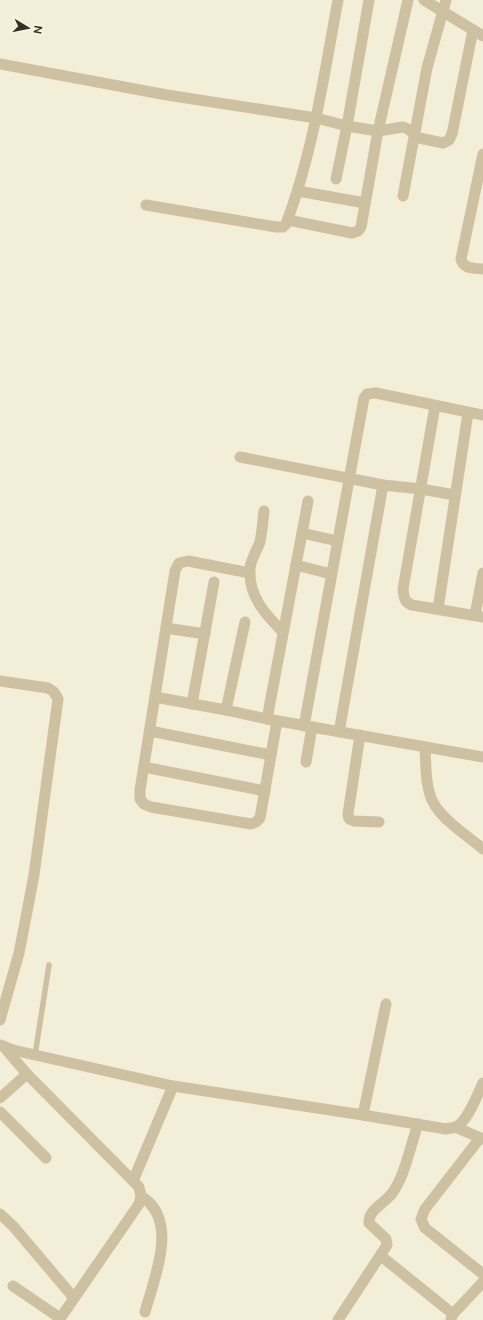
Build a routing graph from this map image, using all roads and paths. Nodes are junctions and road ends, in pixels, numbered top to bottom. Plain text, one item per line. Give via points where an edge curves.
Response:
1 (338, 0) edge
2 (369, 0) edge
3 (408, 0) edge
4 (424, 0) edge
5 (446, 0) edge
6 (442, 12) junction
7 (473, 30) junction
8 (483, 36) edge
9 (0, 64) edge
10 (316, 118) junction
11 (347, 126) junction
12 (378, 131) junction
13 (415, 136) junction
14 (482, 159) edge
15 (336, 179) dead end
16 (298, 191) junction
17 (403, 196) dead end
18 (365, 203) junction
19 (146, 205) dead end
20 (288, 220) junction
21 (483, 269) edge
22 (435, 406) junction
23 (468, 413) junction
24 (483, 415) edge
25 (240, 457) dead end
26 (349, 478) junction
27 (383, 485) junction
28 (421, 489) junction
29 (455, 495) junction
30 (308, 501) dead end
31 (264, 510) dead end
32 (302, 533) junction
33 (337, 541) junction
34 (296, 565) junction
35 (250, 573) junction
36 (483, 573) edge
37 (331, 574) junction
38 (214, 582) dead end
39 (438, 609) junction
40 (479, 616) edge
41 (245, 622) dead end
42 (166, 628) junction
43 (283, 632) junction
44 (205, 634) junction
45 (0, 681) edge
46 (155, 697) junction
47 (192, 704) junction
48 (226, 710) junction
49 (272, 720) junction
50 (308, 726) junction
51 (150, 731) junction
52 (339, 732) junction
53 (360, 735) junction
54 (425, 747) junction
55 (271, 754) junction
56 (483, 757) edge
57 (306, 762) dead end
58 (144, 766) junction
59 (265, 791) junction
60 (379, 822) dead end
61 (483, 849) edge
62 (49, 965) dead end
63 (386, 1004) dead end
64 (0, 1020) edge
65 (2, 1046) edge
66 (35, 1054) junction
67 (27, 1074) junction
68 (483, 1083) edge
69 (173, 1086) junction
70 (0, 1098) edge
71 (0, 1112) edge
72 (363, 1115) junction
73 (418, 1124) junction
74 (456, 1127) junction
75 (482, 1138) edge
76 (46, 1158) dead end
77 (133, 1181) junction
78 (141, 1196) junction
79 (0, 1214) edge
80 (381, 1256) junction
81 (483, 1274) edge
82 (483, 1282) edge
83 (13, 1286) dead end
84 (74, 1298) junction
85 (145, 1312) dead end
86 (452, 1317) edge
87 (60, 1319) edge
88 (338, 1320) edge

1 - 10 street
2 - 11 street
3 - 12 street
4 - 6 street
5 - 6 street
6 - 7 street
6 - 13 street via 427,68
7 - 8 street
7 - 13 street via 449,140 443,142
9 - 10 street via 166,95
10 - 11 street
10 - 16 street
11 - 12 street
11 - 15 street
12 - 13 street via 403,127
12 - 18 street
13 - 17 street
14 - 21 street via 461,259 462,264 466,266
16 - 18 street
16 - 20 street
18 - 20 street via 361,227 352,233
19 - 20 street via 276,227 283,227
22 - 23 street
22 - 26 street via 376,393 367,394 364,398
22 - 28 street
23 - 24 street
23 - 29 street
25 - 26 street
26 - 27 street
26 - 33 street
27 - 28 street
27 - 52 street
28 - 29 street
28 - 39 street via 403,589 404,598 412,605
29 - 39 street
30 - 32 street
31 - 35 street via 261,536
32 - 33 street
32 - 34 street
33 - 37 street
34 - 37 street
34 - 43 street
35 - 42 street via 188,561 179,563 175,571
35 - 43 street via 253,594 259,606
36 - 40 street
37 - 50 street
38 - 44 street
39 - 40 street
41 - 48 street
42 - 44 street
42 - 46 street
43 - 49 street
44 - 47 street
45 - 64 street via 48,688 58,699 34,875 19,953
46 - 47 street
46 - 51 street
47 - 48 street
48 - 49 street
49 - 50 street
49 - 55 street
50 - 52 street
50 - 57 street
51 - 55 street
51 - 58 street
52 - 53 street
53 - 54 street
53 - 60 street via 348,814 354,821
54 - 56 street
54 - 61 street via 427,781 433,802 443,815
55 - 59 street
58 - 59 street
58 - 59 street via 140,799 151,807 251,824 260,818
62 - 66 lane
63 - 72 street
65 - 66 street
65 - 67 street
66 - 69 street
67 - 70 street
67 - 77 street
68 - 74 street via 467,1114
69 - 72 street
69 - 77 street
71 - 76 street
72 - 73 street
73 - 74 street via 446,1129
73 - 80 street via 398,1185 369,1217 369,1223 387,1242
74 - 75 street
75 - 81 street via 425,1209 421,1219 425,1228
77 - 78 street via 139,1187
78 - 84 street via 139,1204
78 - 85 street via 154,1206 162,1230 162,1250
79 - 84 street
80 - 86 street
80 - 88 street
82 - 86 street
83 - 87 street
84 - 87 street

